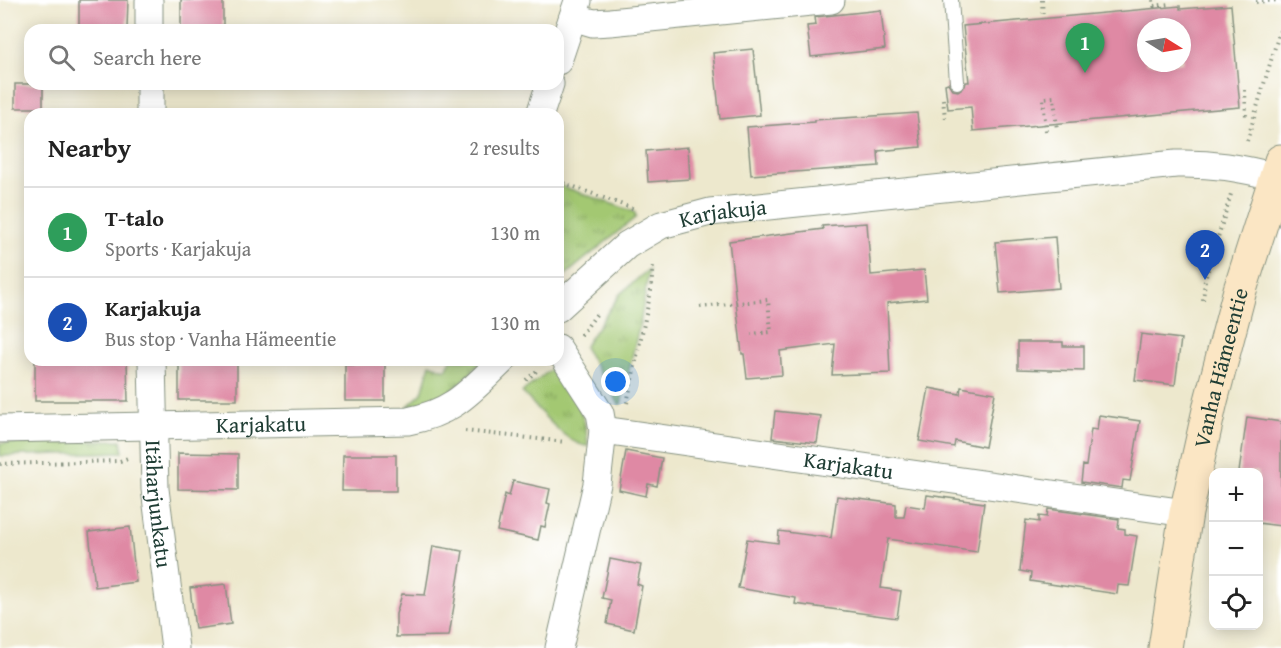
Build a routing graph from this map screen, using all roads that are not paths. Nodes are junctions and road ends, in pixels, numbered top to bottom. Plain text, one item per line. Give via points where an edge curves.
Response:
1 (149, 0) edge
2 (831, 0) edge
3 (951, 0) edge
4 (576, 9) edge
5 (149, 24) edge
6 (564, 44) edge
7 (957, 82) dead end
8 (150, 90) edge
9 (548, 90) edge
10 (150, 108) edge
11 (542, 108) edge
12 (1279, 169) edge
13 (564, 303) edge
14 (564, 357) edge
15 (152, 366) edge
16 (496, 366) edge
17 (153, 425) junction
18 (0, 429) edge
19 (603, 430) junction
20 (1186, 513) junction
21 (175, 648) edge
22 (559, 648) edge
23 (1165, 648) edge

1 - 5 street
2 - 4 street via 610,22 593,22
3 - 7 lane
4 - 6 street
8 - 10 street
9 - 11 street
12 - 13 street, Karjakuja via 1176,164 710,212 657,227 627,245
12 - 20 street, Vanha Hämeentie via 1240,290
14 - 19 street via 600,413
15 - 17 street, Itäharjunkatu
16 - 17 street, Karjakatu via 451,407 408,421
17 - 18 street, Karjakatu
17 - 21 street, Itäharjunkatu via 155,489
19 - 20 street, Karjakatu
19 - 22 street via 597,484
20 - 23 street, Vanha Hämeentie

